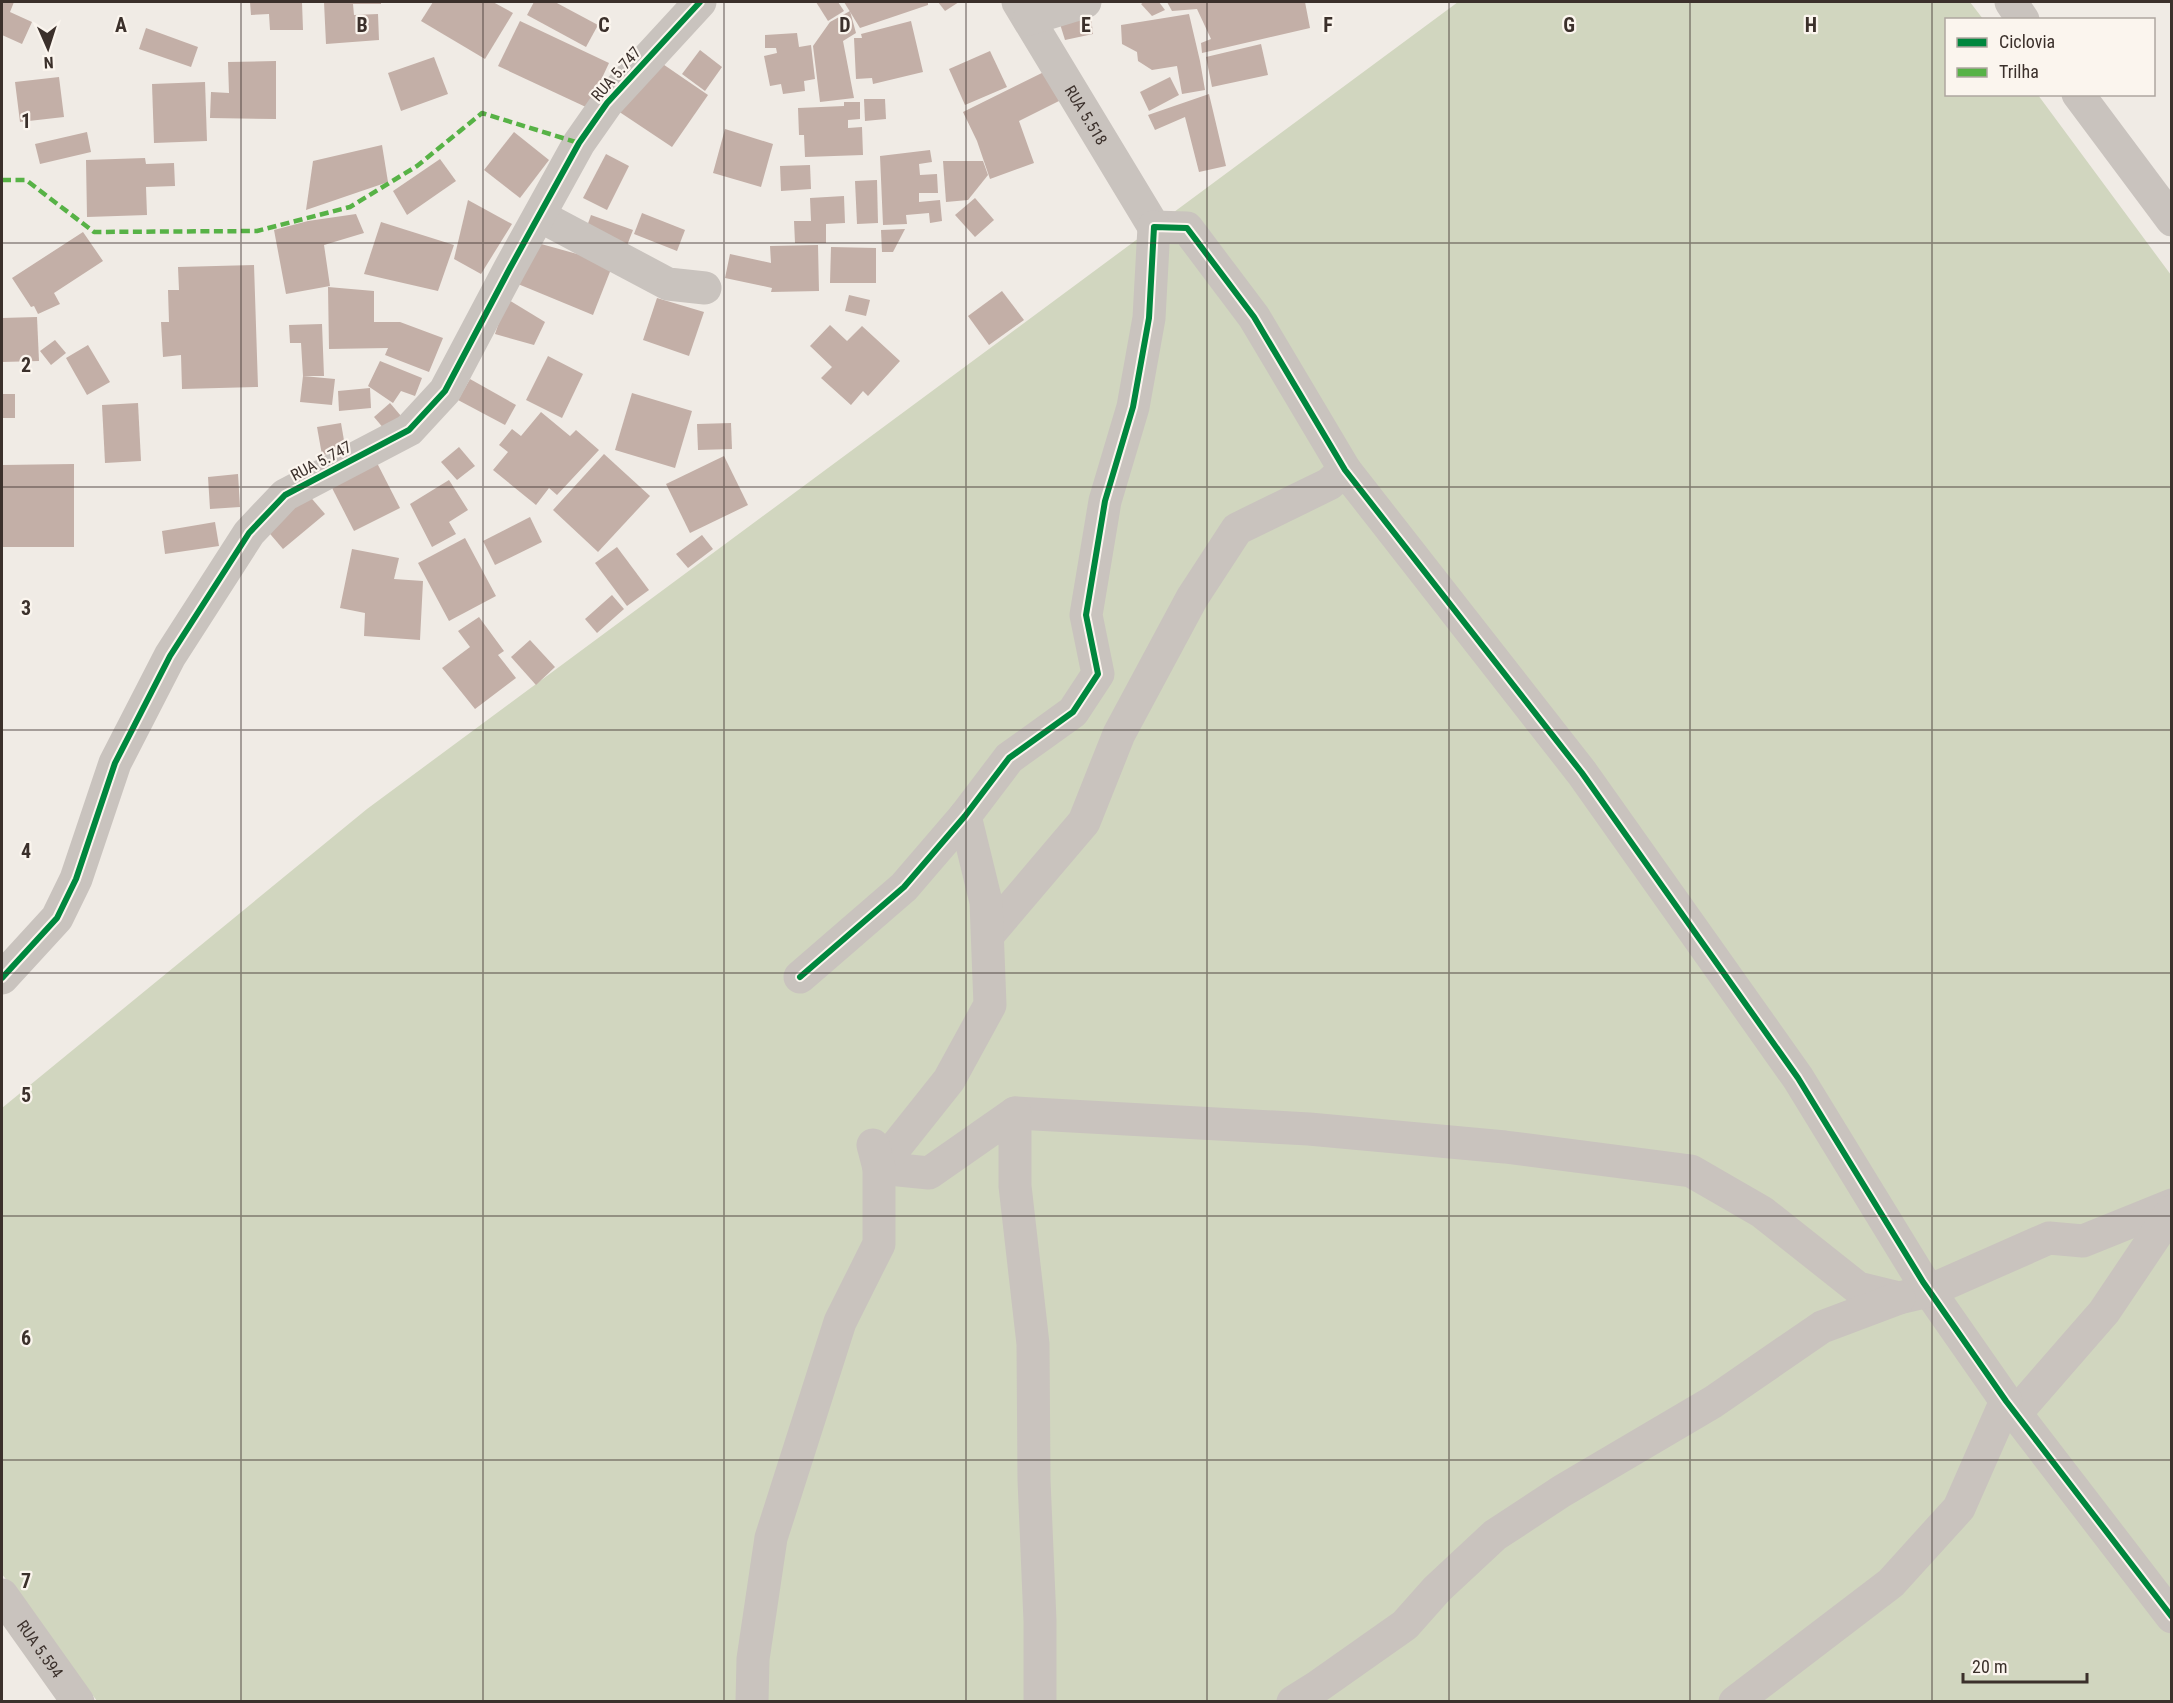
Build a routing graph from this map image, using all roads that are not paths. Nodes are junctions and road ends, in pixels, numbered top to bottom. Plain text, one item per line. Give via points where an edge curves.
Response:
1 (700, 2) edge
2 (1085, 2) edge
3 (2011, 2) edge
4 (1024, 10) edge
5 (2022, 18) edge
6 (2079, 96) edge
7 (540, 216) junction
8 (2172, 220) edge
9 (1154, 227) junction
10 (705, 288) dead end
11 (1345, 470) junction
12 (965, 816) junction
13 (988, 935) junction
14 (800, 977) dead end
15 (2, 978) edge
16 (1015, 1113) junction
17 (876, 1157) junction
18 (2172, 1204) edge
19 (2172, 1211) edge
20 (1914, 1294) junction
21 (2011, 1407) junction
22 (2, 1595) edge
23 (2172, 1617) edge
24 (78, 1701) edge
25 (752, 1701) edge
26 (1040, 1701) edge
27 (1293, 1701) edge
28 (1735, 1701) edge

1 - 7 street, RUA 5.747 via 607,103 579,143
2 - 4 street
3 - 5 street
4 - 9 street, RUA 5.518
6 - 8 street
7 - 10 street via 668,284
7 - 15 street, RUA 5.747 via 445,391 409,430 285,495 249,533 170,656 115,762 76,879 57,918
9 - 11 street via 1187,228 1254,317
9 - 12 street via 1149,318 1133,407 1105,501 1086,615 1098,674 1073,712 1009,758
11 - 13 street via 1329,484 1237,529 1192,598 1119,734 1084,822
11 - 20 street via 1589,782 1798,1078
12 - 13 street via 986,902
12 - 14 street via 904,887
13 - 17 street via 990,1005 949,1080
16 - 17 street via 929,1173
16 - 20 street via 1309,1129 1505,1147 1691,1171 1762,1212 1858,1288
16 - 26 street via 1015,1186 1033,1344
17 - 25 street via 879,1244 840,1322 771,1538 753,1659
18 - 20 street via 2083,1241 2049,1238
19 - 21 street via 2104,1312
20 - 21 street
20 - 27 street via 1822,1327 1713,1402 1562,1491 1495,1535 1405,1624
21 - 23 street
21 - 28 street via 1959,1508 1891,1583
22 - 24 street, RUA 5.594

